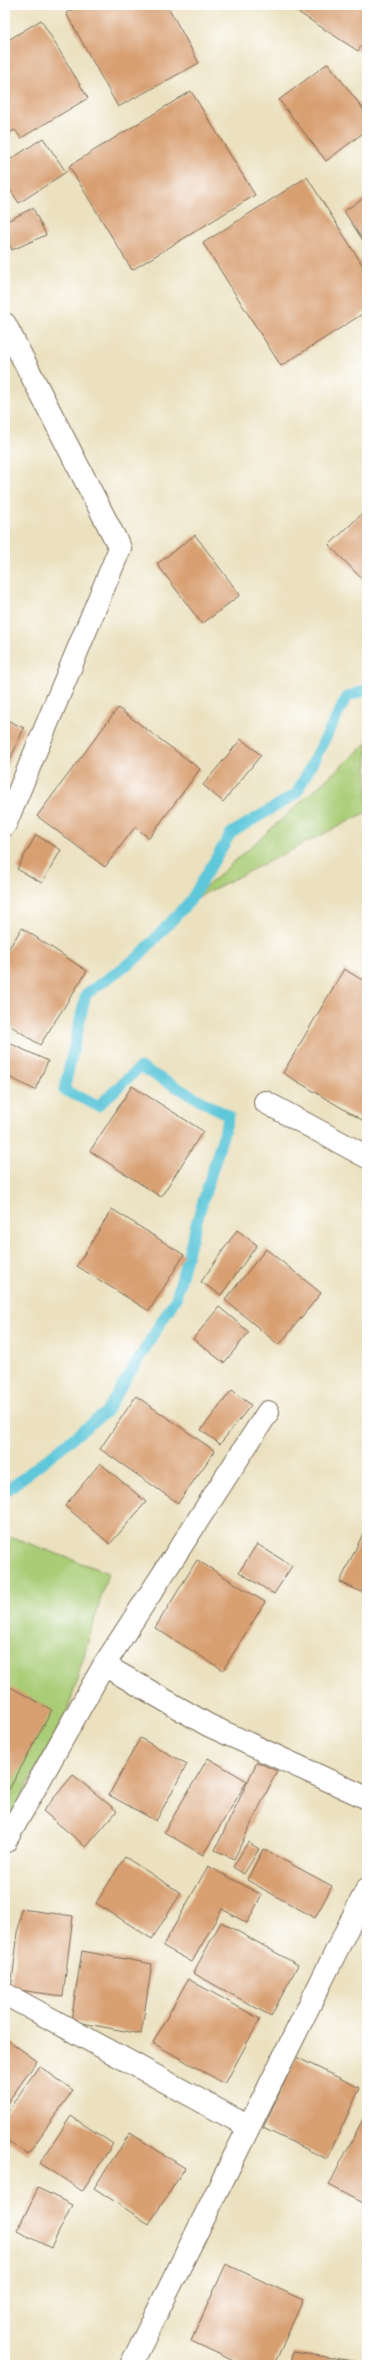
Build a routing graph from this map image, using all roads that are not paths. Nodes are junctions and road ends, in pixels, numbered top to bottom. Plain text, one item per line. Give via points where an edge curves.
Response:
1 (5, 324) edge
2 (5, 825) edge
3 (266, 1102) dead end
4 (367, 1158) edge
5 (268, 1412) dead end
6 (104, 1665) junction
7 (367, 1798) edge
8 (5, 1842) edge
9 (367, 1889) edge
10 (5, 1994) edge
11 (249, 2126) junction
12 (131, 2365) edge

1 - 2 street via 120,548
3 - 4 street
5 - 6 street
6 - 7 street via 208,1725
6 - 8 street
9 - 11 street
10 - 11 street
11 - 12 street

